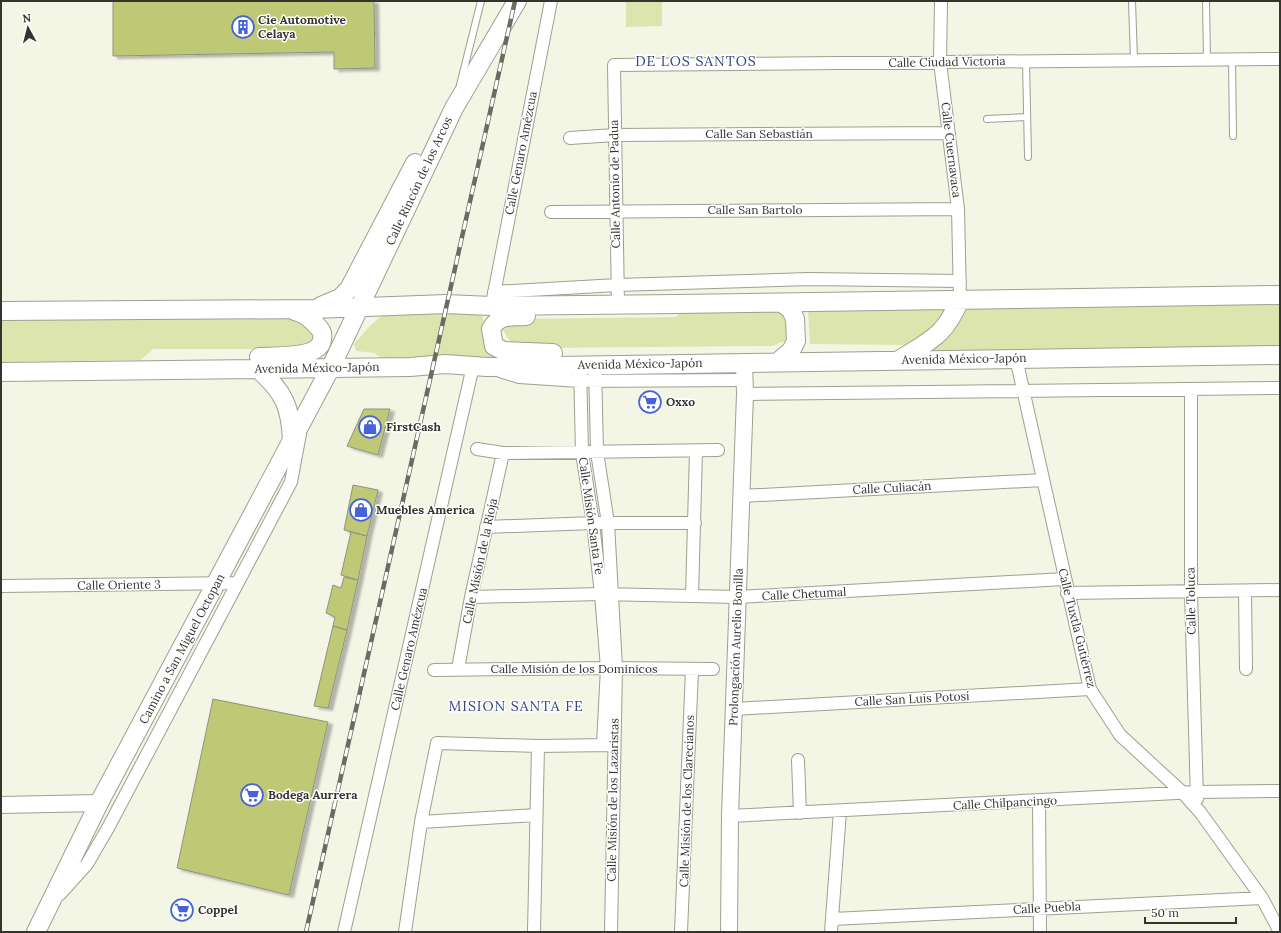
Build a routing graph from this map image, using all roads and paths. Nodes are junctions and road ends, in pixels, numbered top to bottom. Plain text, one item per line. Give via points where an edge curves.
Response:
1 (481, 1) edge
2 (517, 1) edge
3 (551, 1) edge
4 (941, 1) edge
5 (1132, 1) edge
6 (1206, 1) edge
7 (1232, 59) junction
8 (1280, 59) edge
9 (1134, 60) junction
10 (1207, 60) junction
11 (1026, 61) junction
12 (940, 62) junction
13 (614, 65) joint
14 (454, 108) junction
15 (1027, 117) junction
16 (986, 119) dead end
17 (949, 133) junction
18 (615, 135) junction
19 (1233, 136) dead end
20 (570, 138) dead end
21 (439, 140) junction
22 (1028, 156) dead end
23 (958, 209) junction
24 (615, 211) junction
25 (552, 212) dead end
26 (960, 281) junction
27 (617, 286) junction
28 (1280, 296) edge
29 (493, 299) junction
30 (960, 299) junction
31 (782, 303) junction
32 (618, 304) junction
33 (678, 304) junction
34 (358, 308) junction
35 (284, 309) junction
36 (312, 309) junction
37 (1, 311) edge
38 (1280, 355) edge
39 (1016, 358) junction
40 (899, 360) junction
41 (779, 361) junction
42 (675, 363) junction
43 (480, 366) junction
44 (331, 367) junction
45 (258, 369) junction
46 (147, 370) junction
47 (1, 372) edge
48 (587, 373) junction
49 (744, 379) junction
50 (1280, 388) edge
51 (1191, 389) junction
52 (1024, 390) junction
53 (302, 424) junction
54 (292, 442) junction
55 (477, 449) dead end
56 (718, 450) dead end
57 (696, 451) junction
58 (596, 452) junction
59 (502, 453) junction
60 (582, 453) junction
61 (1043, 480) junction
62 (741, 496) junction
63 (593, 523) junction
64 (608, 523) junction
65 (695, 523) junction
66 (486, 527) junction
67 (1064, 579) junction
68 (237, 583) junction
69 (216, 584) junction
70 (1, 586) edge
71 (1280, 590) edge
72 (1191, 591) junction
73 (1246, 591) junction
74 (1067, 593) junction
75 (606, 594) junction
76 (692, 596) junction
77 (471, 597) junction
78 (738, 597) junction
79 (611, 668) junction
80 (713, 669) dead end
81 (1246, 669) dead end
82 (434, 670) dead end
83 (458, 670) junction
84 (692, 670) junction
85 (1090, 689) junction
86 (734, 709) junction
87 (609, 745) junction
88 (538, 746) junction
89 (798, 760) dead end
90 (127, 772) junction
91 (1280, 791) edge
92 (1196, 792) junction
93 (1183, 793) junction
94 (1039, 801) junction
95 (99, 803) junction
96 (1, 805) edge
97 (840, 811) junction
98 (1200, 812) junction
99 (800, 813) junction
100 (536, 815) junction
101 (730, 816) junction
102 (421, 822) junction
103 (1262, 898) junction
104 (51, 904) junction
105 (1040, 908) junction
106 (832, 918) junction
107 (36, 932) edge
108 (344, 932) edge
109 (405, 932) edge
110 (534, 932) edge
111 (611, 932) edge
112 (681, 932) edge
113 (729, 932) edge
114 (831, 932) edge
115 (1040, 932) edge
116 (1280, 932) edge

1 - 14 lane
2 - 14 main road, Calle Rincón de los Arcos
3 - 29 street, Calle Genaro Amézcua
4 - 12 street, Calle Cuernavaca
5 - 9 lane
6 - 10 lane
7 - 8 street, Calle Ciudad Victoria
7 - 10 street, Calle Ciudad Victoria
7 - 19 lane
9 - 10 street, Calle Ciudad Victoria
9 - 11 street, Calle Ciudad Victoria
11 - 12 street, Calle Ciudad Victoria
11 - 15 lane
12 - 13 street, Calle Ciudad Victoria
12 - 17 street, Calle Cuernavaca
13 - 18 street, Calle Antonio de Padua
14 - 21 main road, Calle Rincón de los Arcos
15 - 16 lane
15 - 22 lane
17 - 18 street, Calle San Sebastián
17 - 23 street, Calle Cuernavaca
18 - 20 street, Calle San Sebastián
18 - 24 street, Calle Antonio de Padua
21 - 34 main road, Calle Rincón de los Arcos
21 - 36 main road via 420,152 349,289 340,298
23 - 24 street, Calle San Bartolo
23 - 26 street, Calle Cuernavaca
24 - 25 street, Calle San Bartolo
24 - 27 street, Calle Antonio de Padua
26 - 27 street via 809,279
26 - 30 street, Calle Cuernavaca
27 - 29 street
27 - 32 street, Calle Antonio de Padua
28 - 30 main road
29 - 32 main road
29 - 34 main road
30 - 31 main road
30 - 40 main road via 944,330
31 - 33 main road
31 - 41 main road via 791,310 795,319 796,341 791,351
32 - 33 main road
33 - 42 main road via 638,312 504,317 495,321 490,329 494,346 504,351 637,352
34 - 36 main road
34 - 44 main road, Calle Rincón de los Arcos
35 - 36 main road
35 - 37 main road
35 - 46 main road via 312,319 322,331 322,341 318,348 306,354 183,362
38 - 39 main road, Avenida México-Japón
39 - 40 main road, Avenida México-Japón
39 - 52 street, Calle Tuxtla Gutiérrez
40 - 41 main road, Avenida México-Japón
41 - 49 main road, Avenida México-Japón
42 - 48 main road, Avenida México-Japón
42 - 49 main road, Avenida México-Japón
43 - 44 main road, Avenida México-Japón via 445,364 410,367
43 - 48 main road, Avenida México-Japón
43 - 108 street, Calle Genaro Amézcua
44 - 45 main road, Avenida México-Japón
44 - 53 main road, Camino a San Miguel Octopan
45 - 46 main road, Avenida México-Japón
45 - 54 main road via 275,384 285,402 291,421
46 - 47 main road, Avenida México-Japón
48 - 49 street
48 - 58 street, Calle Misión Santa Fe
48 - 60 street, Calle Misión Santa Fe
49 - 52 street
49 - 62 street, Prolongación Aurelio Bonilla
50 - 51 street
51 - 52 street
51 - 72 street, Calle Toluca
52 - 61 street, Calle Tuxtla Gutiérrez
53 - 54 main road, Camino a San Miguel Octopan
53 - 68 street via 292,482
54 - 69 main road, Camino a San Miguel Octopan
55 - 59 street
56 - 57 street
57 - 58 street
57 - 65 street
58 - 60 street
58 - 64 street, Calle Misión Santa Fe
59 - 60 street
59 - 66 street, Calle Misión de la Rioja
60 - 63 street, Calle Misión Santa Fe
61 - 62 street, Calle Culiacán
61 - 67 street, Calle Tuxtla Gutiérrez
62 - 78 street, Prolongación Aurelio Bonilla
63 - 64 street
63 - 66 street
63 - 75 street, Calle Misión Santa Fe
64 - 65 street
64 - 75 street, Calle Misión Santa Fe
65 - 76 street
66 - 77 street, Calle Misión de la Rioja
67 - 74 street, Calle Tuxtla Gutiérrez
67 - 78 street, Calle Chetumal
68 - 69 street, Calle Oriente 3
68 - 90 street
69 - 70 street, Calle Oriente 3
69 - 90 main road, Camino a San Miguel Octopan
71 - 73 street
72 - 73 street
72 - 74 street
72 - 92 street, Calle Toluca
73 - 81 street
74 - 85 street, Calle Tuxtla Gutiérrez
75 - 76 street, Calle Chetumal
75 - 77 street, Calle Chetumal
75 - 79 street, Calle Misión Santa Fe
76 - 78 street, Calle Chetumal
77 - 83 street, Calle Misión de la Rioja
78 - 86 street, Prolongación Aurelio Bonilla
79 - 83 street, Calle Misión de los Dominicos
79 - 84 street, Calle Misión de los Dominicos
79 - 87 street, Calle Misión de los Lazaristas
80 - 84 street, Calle Misión de los Dominicos
82 - 83 street, Calle Misión de los Dominicos
84 - 112 street, Calle Misión de los Clarecianos
85 - 86 street, Calle San Luis Potosí
85 - 93 street, Calle Tuxtla Gutiérrez via 1120,734
86 - 101 street, Prolongación Aurelio Bonilla
87 - 88 street
87 - 111 street, Calle Misión de los Lazaristas
88 - 100 street
88 - 102 street via 437,743
89 - 99 street
90 - 95 main road, Camino a San Miguel Octopan
90 - 104 street via 87,864
91 - 92 street, Calle Chilpancingo
92 - 93 street, Calle Chilpancingo
92 - 98 street, Calle Toluca
93 - 94 street, Calle Chilpancingo
93 - 98 street, Calle Tuxtla Gutiérrez
94 - 97 street, Calle Chilpancingo
94 - 105 street
95 - 96 street
95 - 104 main road, Camino a San Miguel Octopan
97 - 99 street, Calle Chilpancingo
97 - 106 street
98 - 103 street, Calle Tuxtla Gutiérrez
99 - 101 street, Calle Chilpancingo
100 - 102 street
100 - 110 street
101 - 113 street, Prolongación Aurelio Bonilla
102 - 109 street
103 - 105 street, Calle Puebla
103 - 116 street, Calle Tuxtla Gutiérrez
104 - 107 main road, Camino a San Miguel Octopan
105 - 106 street, Calle Puebla
105 - 115 street
106 - 114 street

